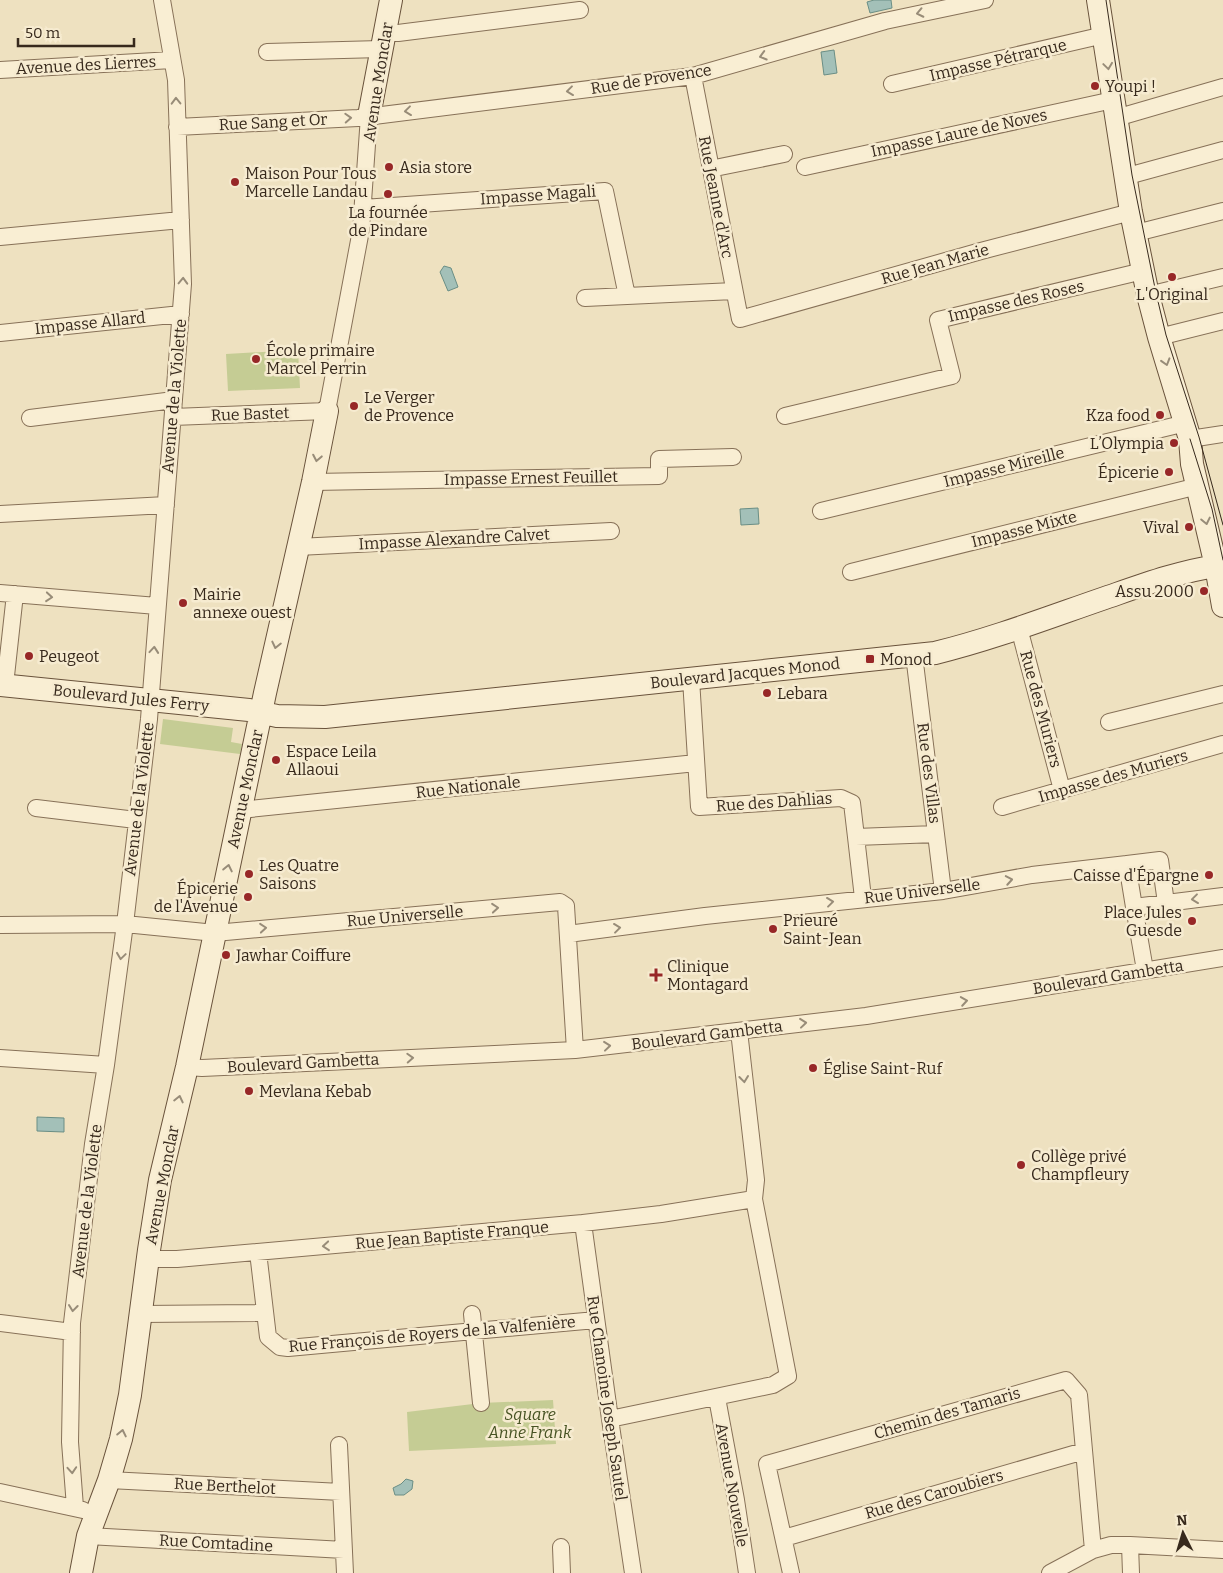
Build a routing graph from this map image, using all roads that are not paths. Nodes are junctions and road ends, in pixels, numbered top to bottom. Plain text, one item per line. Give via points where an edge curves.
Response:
1 (162, 0) edge
2 (391, 0) edge
3 (985, 0) edge
4 (1098, 0) edge
5 (580, 10) dead end
6 (1104, 35) junction
7 (383, 41) junction
8 (267, 52) dead end
9 (172, 60) junction
10 (0, 70) edge
11 (693, 76) junction
12 (892, 84) dead end
13 (1223, 87) edge
14 (1114, 109) junction
15 (369, 116) junction
16 (177, 128) junction
17 (1223, 150) edge
18 (784, 154) dead end
19 (805, 166) dead end
20 (710, 169) junction
21 (1124, 177) junction
22 (363, 208) junction
23 (1223, 211) edge
24 (181, 220) junction
25 (1133, 223) junction
26 (0, 237) edge
27 (1143, 271) junction
28 (1223, 277) edge
29 (734, 291) junction
30 (1148, 295) junction
31 (627, 296) junction
32 (586, 298) dead end
33 (181, 314) junction
34 (740, 319) joint
35 (1223, 321) edge
36 (0, 333) edge
37 (1159, 336) junction
38 (174, 400) junction
39 (327, 411) junction
40 (785, 416) dead end
41 (173, 417) junction
42 (30, 418) dead end
43 (1188, 431) junction
44 (1223, 434) edge
45 (733, 457) dead end
46 (313, 482) junction
47 (1198, 486) junction
48 (166, 506) junction
49 (821, 511) dead end
50 (0, 514) edge
51 (610, 531) dead end
52 (298, 547) junction
53 (1220, 567) edge
54 (850, 572) dead end
55 (8, 594) edge
56 (157, 606) junction
57 (1223, 606) edge
58 (1019, 628) junction
59 (914, 655) junction
60 (691, 679) junction
61 (3, 685) edge
62 (1223, 694) edge
63 (150, 699) junction
64 (262, 713) junction
65 (1108, 722) dead end
66 (1223, 744) edge
67 (696, 763) junction
68 (1062, 790) junction
69 (1002, 807) dead end
70 (36, 808) dead end
71 (240, 810) junction
72 (136, 820) junction
73 (936, 834) junction
74 (856, 837) junction
75 (1127, 864) junction
76 (943, 891) junction
77 (1223, 896) edge
78 (863, 898) junction
79 (1166, 903) junction
80 (1134, 907) junction
81 (125, 924) junction
82 (0, 925) edge
83 (215, 933) junction
84 (568, 934) junction
85 (1223, 958) edge
86 (1145, 970) junction
87 (738, 1031) junction
88 (575, 1050) junction
89 (0, 1058) edge
90 (106, 1065) junction
91 (187, 1067) junction
92 (754, 1199) junction
93 (584, 1223) junction
94 (258, 1252) junction
95 (148, 1259) junction
96 (265, 1313) junction
97 (141, 1314) junction
98 (472, 1314) dead end
99 (596, 1320) junction
100 (0, 1323) edge
101 (474, 1331) junction
102 (72, 1332) junction
103 (717, 1398) junction
104 (482, 1403) dead end
105 (610, 1419) junction
106 (339, 1445) dead end
107 (1084, 1451) junction
108 (109, 1480) junction
109 (0, 1492) edge
110 (341, 1492) junction
111 (86, 1520) junction
112 (784, 1538) junction
113 (1130, 1545) junction
114 (561, 1547) dead end
115 (344, 1550) junction
116 (1094, 1550) junction
117 (1223, 1550) edge
118 (81, 1573) edge
119 (345, 1573) edge
120 (562, 1573) edge
121 (633, 1573) edge
122 (747, 1573) edge
123 (791, 1573) edge
124 (1050, 1573) edge
125 (1131, 1573) edge

1 - 9 street, Avenue de la Violette
2 - 7 street, Avenue Monclar
3 -> 11 street, Rue de Provence via 885,21
4 - 6 street
5 - 7 street via 398,33
6 - 12 street, Impasse Pétrarque
6 -> 14 street
7 - 8 street
7 - 15 street, Avenue Monclar
9 - 10 street, Avenue des Lierres
16 -> 9 street, Avenue de la Violette via 176,80
11 -> 15 street, Rue de Provence
11 - 20 street, Rue Jeanne d'Arc
13 - 14 street, Impasse Laure de Noves
14 - 19 street, Impasse Laure de Noves
14 - 21 street
16 -> 15 street, Rue Sang et Or
15 - 22 street, Avenue Monclar
16 - 24 street, Avenue de la Violette
17 - 21 street
18 - 20 street
20 - 29 street, Rue Jeanne d'Arc
21 - 25 street
22 - 31 street, Impasse Magali via 605,191
22 - 39 street, Avenue Monclar
23 - 25 street, Rue Jean Marie
24 - 26 street
33 -> 24 street, Avenue de la Violette
25 - 27 street
25 - 34 street, Rue Jean Marie via 981,251
27 - 30 street
27 - 40 street, Impasse des Roses via 938,320 952,376
28 - 30 street
29 - 31 street
29 - 34 street, Rue Jeanne d'Arc
30 - 37 street
31 - 32 street
33 - 36 street, Impasse Allard
33 - 38 street, Avenue de la Violette
35 - 37 street
37 -> 43 street
38 - 41 street, Avenue de la Violette
38 - 42 street
39 - 41 street, Rue Bastet
39 -> 46 street, Avenue Monclar
41 - 48 street, Avenue de la Violette
43 - 44 street, Impasse Mireille
43 - 47 street
43 - 49 street, Impasse Mireille
45 - 46 street, Impasse Ernest Feuillet via 659,459 659,476
46 - 52 street, Avenue Monclar
47 -> 53 street
47 - 54 street, Impasse Mixte
48 - 50 street
48 - 56 street, Avenue de la Violette
51 - 52 street, Impasse Alexandre Calvet
52 -> 64 street, Avenue Monclar
53 - 57 street
53 - 58 street, Boulevard Jacques Monod via 1195,569 1145,584
55 -> 56 street
55 - 61 street
63 -> 56 street, Avenue de la Violette
58 - 59 street, Boulevard Jacques Monod via 971,644
58 - 68 street, Rue des Muriers
59 - 60 street, Boulevard Jacques Monod
59 - 73 street, Rue des Villas
60 - 64 street, Boulevard Jacques Monod via 325,717
60 - 67 street, Rue des Dahlias
61 - 63 street, Boulevard Jules Ferry
62 - 65 street
63 - 64 street, Boulevard Jules Ferry
63 - 72 street, Avenue de la Violette
64 - 71 street, Avenue Monclar
66 - 68 street, Impasse des Muriers
67 - 71 street, Rue Nationale
67 - 74 street, Rue des Dahlias via 699,808 841,798 852,803
68 - 69 street, Impasse des Muriers
70 - 72 street
83 -> 71 street, Avenue Monclar
72 - 81 street, Avenue de la Violette
73 - 74 street
73 - 76 street, Rue des Villas
74 - 78 street, Rue des Dahlias
76 -> 75 street, Rue Universelle via 1032,875
75 - 79 street via 1160,860
75 - 80 street
76 - 78 street, Rue Universelle
77 -> 79 street
84 -> 78 street, Rue Universelle
79 - 80 street
80 - 86 street
81 - 82 street
81 - 83 street
81 -> 90 street, Avenue de la Violette
83 -> 84 street, Rue Universelle via 560,902 566,906
83 - 91 street, Avenue Monclar
84 - 88 street, Rue Universelle
85 - 86 street, Boulevard Gambetta
87 -> 86 street, Boulevard Gambetta via 866,1016
88 -> 87 street, Boulevard Gambetta
87 -> 92 street via 756,1180
91 -> 88 street, Boulevard Gambetta
89 - 90 street
90 -> 102 street, Avenue de la Violette via 93,1144
95 -> 91 street, Avenue Monclar via 160,1180
92 - 93 street, Rue Jean Baptiste Franque
92 - 103 street via 788,1376 772,1385
93 -> 94 street, Rue Jean Baptiste Franque
93 - 99 street, Rue Chanoine Joseph Sautel
94 - 95 street, Rue Jean Baptiste Franque
94 - 96 street, Rue François de Royers de la Valfenière
95 - 97 street, Avenue Monclar
96 - 97 street
96 - 101 street, Rue François de Royers de la Valfenière via 268,1337 280,1347 288,1348
108 -> 97 street, Avenue Monclar via 130,1396
98 - 101 street
99 - 101 street, Rue François de Royers de la Valfenière
99 - 105 street, Rue Chanoine Joseph Sautel
100 - 102 street
101 - 104 street
102 -> 111 street, Avenue de la Violette via 70,1442
103 - 105 street
103 - 122 street, Avenue Nouvelle
105 - 121 street, Rue Chanoine Joseph Sautel
106 - 110 street
107 - 112 street, Rue des Caroubiers
107 - 112 street, Chemin des Tamaris via 1079,1395 1066,1380 767,1464
107 - 116 street, Chemin des Tamaris
108 - 110 street, Rue Berthelot
108 - 111 street, Avenue Monclar
109 - 111 street, Rue Comtadine
110 - 115 street
111 - 115 street, Rue Comtadine
111 - 118 street, Avenue Monclar
112 - 123 street, Chemin des Tamaris
113 - 116 street via 1111,1545
113 - 117 street
113 - 125 street
114 - 120 street
115 - 119 street
116 - 124 street

